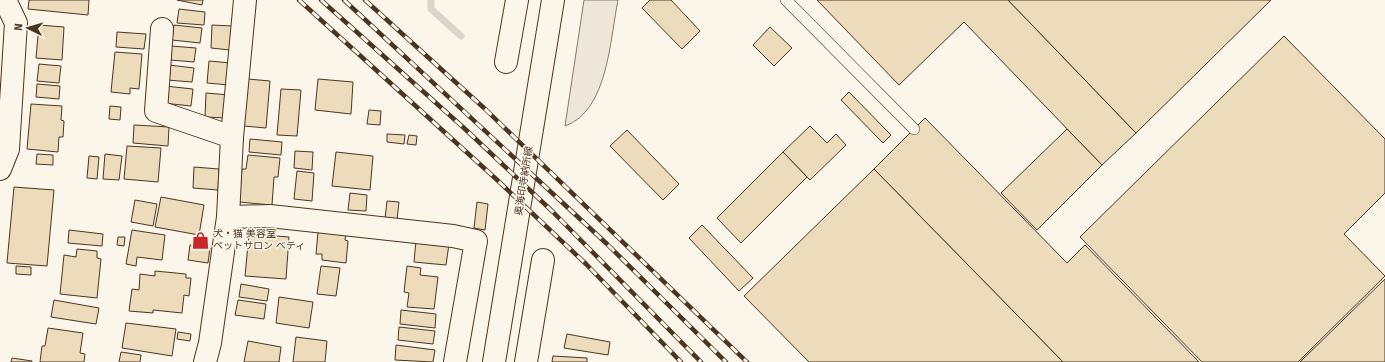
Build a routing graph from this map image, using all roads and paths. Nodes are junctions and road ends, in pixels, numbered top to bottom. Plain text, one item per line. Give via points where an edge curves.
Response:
1 (5, 0) edge
2 (245, 0) edge
3 (517, 0) edge
4 (553, 0) edge
5 (786, 0) edge
6 (162, 29) dead end
7 (506, 62) dead end
8 (914, 129) dead end
9 (232, 137) junction
10 (0, 169) edge
11 (228, 217) junction
12 (543, 260) dead end
13 (205, 362) edge
14 (456, 362) edge
15 (494, 362) edge
16 (526, 362) edge

1 - 10 street via 16,23 8,148
2 - 9 street
3 - 7 street
4 - 15 street, 奥海印寺納所線
5 - 8 lane
6 - 9 street via 156,111
9 - 11 street
11 - 13 street
11 - 14 street via 270,216 453,236 476,241
12 - 16 street

